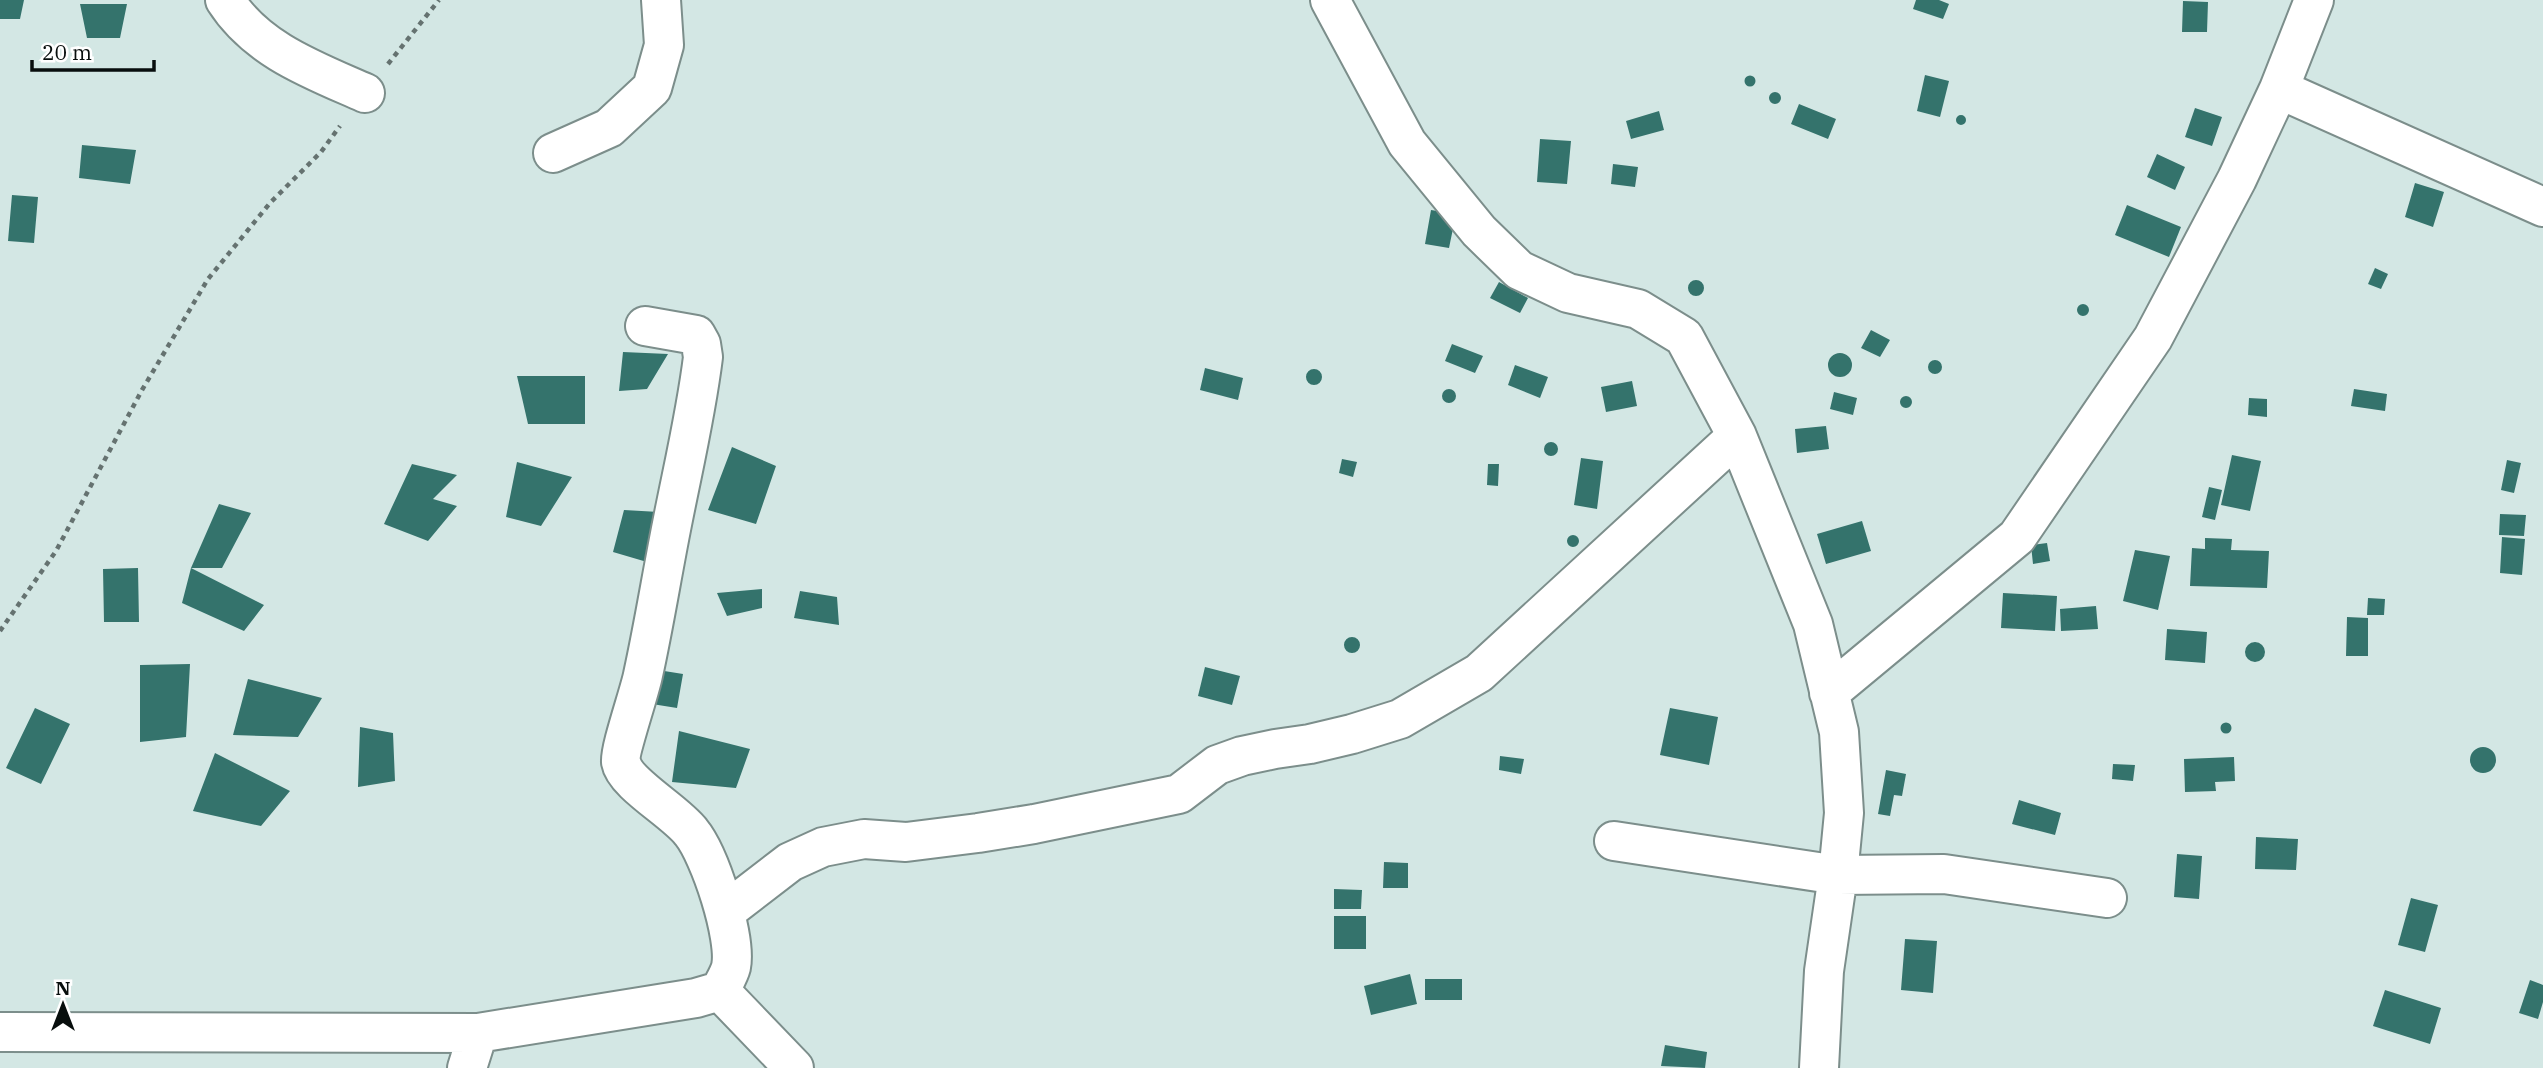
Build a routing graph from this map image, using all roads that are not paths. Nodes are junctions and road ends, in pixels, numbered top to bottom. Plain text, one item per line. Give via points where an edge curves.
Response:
1 (225, 0) edge
2 (661, 0) edge
3 (1330, 0) edge
4 (2314, 0) edge
5 (2279, 89) junction
6 (365, 93) road end
7 (553, 153) dead end
8 (2543, 207) edge
9 (645, 326) dead end
10 (1737, 436) junction
11 (1829, 693) junction
12 (1614, 841) dead end
13 (1838, 875) junction
14 (2107, 898) dead end
15 (724, 912) junction
16 (720, 991) junction
17 (0, 1032) edge
18 (472, 1051) edge
19 (794, 1068) edge
20 (1819, 1068) edge

1 - 6 street via 234,14 291,61
2 - 7 street via 664,45 652,88 609,128
3 - 10 street via 1407,144 1479,231 1519,270 1568,293 1638,309 1684,337
4 - 5 street
5 - 8 street
5 - 11 street via 2153,338 2017,537
9 - 15 street via 696,335 703,357 648,654 621,759 627,776 691,832 709,865
10 - 11 street via 1813,624
10 - 15 street via 1479,673 1400,719 1321,742 1242,756 1217,765 1179,794 978,833 906,842 864,839 823,847 790,862
11 - 13 street via 1839,732 1844,813
12 - 13 street
13 - 14 street via 1944,874
13 - 20 street via 1824,971
15 - 16 street via 731,967
16 - 18 street
16 - 19 street
17 - 18 street

